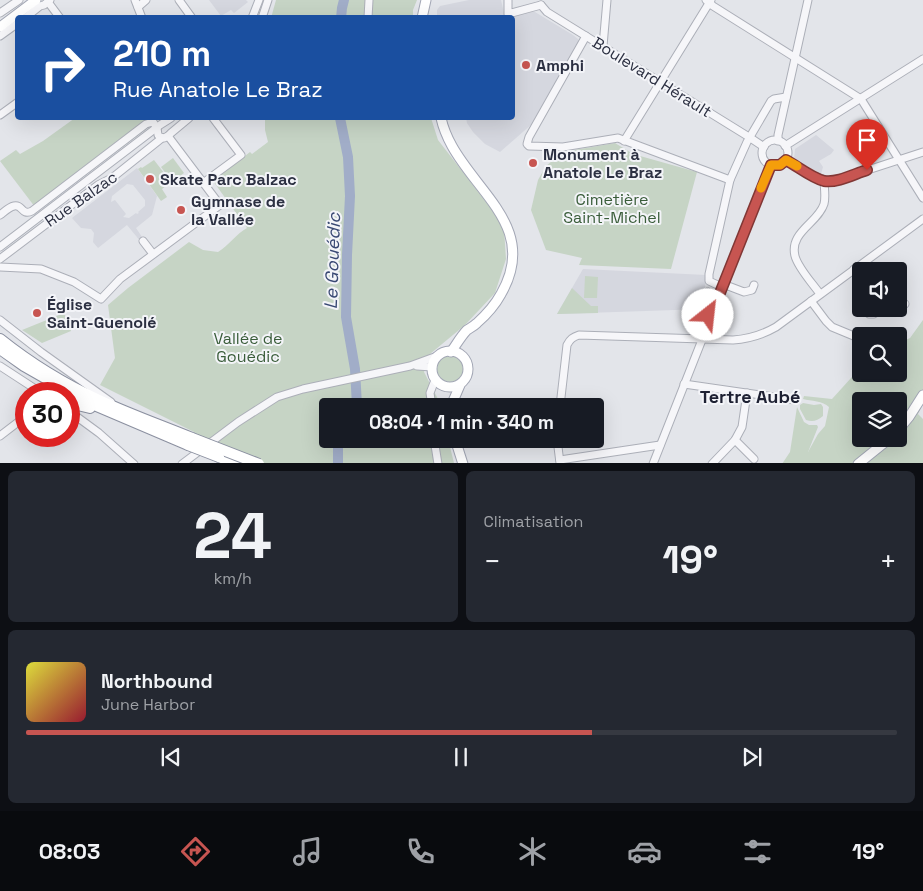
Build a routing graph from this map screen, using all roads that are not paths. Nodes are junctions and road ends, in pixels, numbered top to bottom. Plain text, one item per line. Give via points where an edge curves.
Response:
1 (18, 0) edge
2 (30, 0) edge
3 (36, 0) edge
4 (146, 0) edge
5 (179, 0) edge
6 (258, 0) edge
7 (268, 0) edge
8 (368, 0) edge
9 (426, 0) edge
10 (508, 0) edge
11 (608, 0) edge
12 (808, 0) edge
13 (49, 1) edge
14 (709, 1) edge
15 (542, 3) edge
16 (137, 4) edge
17 (0, 13) edge
18 (16, 15) edge
19 (29, 15) edge
20 (58, 15) edge
21 (190, 15) edge
22 (253, 15) edge
23 (263, 15) edge
24 (368, 15) edge
25 (423, 15) edge
26 (15, 16) edge
27 (0, 21) edge
28 (15, 25) edge
29 (0, 27) edge
30 (0, 36) edge
31 (586, 36) junction
32 (603, 46) junction
33 (796, 58) junction
34 (923, 59) edge
35 (661, 82) junction
36 (786, 97) junction
37 (861, 99) junction
38 (15, 104) edge
39 (0, 115) edge
40 (187, 120) edge
41 (214, 120) edge
42 (441, 120) edge
43 (160, 123) edge
44 (167, 136) junction
45 (749, 137) junction
46 (624, 141) junction
47 (778, 141) junction
48 (786, 146) junction
49 (764, 147) junction
50 (923, 152) edge
51 (106, 154) junction
52 (899, 159) junction
53 (786, 160) junction
54 (112, 161) junction
55 (771, 165) junction
56 (730, 180) junction
57 (824, 180) junction
58 (203, 183) junction
59 (49, 198) junction
60 (923, 198) edge
61 (55, 206) junction
62 (0, 215) edge
63 (923, 219) edge
64 (143, 241) dead end
65 (0, 248) edge
66 (153, 254) junction
67 (3, 257) edge
68 (864, 262) edge
69 (0, 267) edge
70 (11, 268) junction
71 (852, 270) edge
72 (754, 285) dead end
73 (723, 286) junction
74 (708, 292) dead end
75 (820, 294) junction
76 (811, 301) junction
77 (710, 318) junction
78 (0, 320) edge
79 (475, 325) junction
80 (852, 335) edge
81 (0, 339) edge
82 (702, 339) junction
83 (0, 349) edge
84 (452, 352) junction
85 (464, 358) junction
86 (429, 364) junction
87 (0, 366) edge
88 (436, 380) junction
89 (25, 382) edge
90 (460, 384) junction
91 (684, 384) junction
92 (449, 387) junction
93 (747, 393) junction
94 (923, 395) edge
95 (431, 398) edge
96 (450, 398) edge
97 (454, 398) edge
98 (561, 398) edge
99 (795, 400) dead end
100 (80, 406) edge
101 (126, 412) junction
102 (115, 415) junction
103 (80, 419) edge
104 (907, 419) edge
105 (15, 424) edge
106 (0, 436) edge
107 (735, 440) junction
108 (190, 441) junction
109 (660, 445) junction
110 (878, 447) edge
111 (435, 448) edge
112 (458, 448) edge
113 (558, 448) edge
114 (754, 459) dead end
115 (560, 462) edge
116 (133, 463) edge
117 (183, 463) edge
118 (235, 463) edge
119 (256, 463) edge
120 (438, 463) edge
121 (463, 463) edge
122 (653, 463) edge
123 (713, 463) edge
124 (859, 463) edge

1 - 17 street
2 - 27 main road
3 - 18 main road
4 - 16 street
5 - 21 street
6 - 22 street
7 - 23 street
8 - 24 street
9 - 25 main road
10 - 15 street via 508,14
11 - 32 street
12 - 33 street
13 - 19 street
13 - 20 street
14 - 33 street
14 - 35 street
15 - 31 street, Boulevard Hérault via 547,12
26 - 29 main road
28 - 30 street
31 - 32 street, Boulevard Hérault
31 - 46 street via 532,132 529,145 563,147 618,138
32 - 35 street, Boulevard Hérault
33 - 36 street
33 - 37 street
34 - 37 street
35 - 45 street, Boulevard Hérault
35 - 46 street
36 - 45 street via 770,102
36 - 47 street
37 - 48 street
37 - 52 street
38 - 39 street
40 - 44 street, Rue Balzac
41 - 58 street via 241,155
42 - 79 main road via 455,152 506,222 512,245 511,267 504,289
43 - 44 street via 169,126
43 - 44 street via 157,133
43 - 51 street via 146,124
43 - 54 street, Rue Balzac
44 - 58 street
44 - 67 street, Rue Balzac
45 - 49 street, Boulevard Hérault
45 - 56 street
46 - 56 street
47 - 48 street
47 - 49 street
48 - 53 street
49 - 55 street via 763,158
50 - 52 street
51 - 54 street
51 - 59 street
52 - 57 street via 834,181
52 - 60 street
53 - 55 street via 780,165
53 - 57 street
54 - 61 street, Rue Balzac
55 - 73 street
56 - 73 street via 709,274 709,281
57 - 75 street via 824,205 798,236 794,246 797,262
58 - 66 street via 220,205
59 - 61 street
59 - 62 street via 29,213 16,205
61 - 65 street, Rue Balzac
63 - 68 street
64 - 66 street
66 - 70 street via 120,279 102,299 74,282 41,269
67 - 70 street
69 - 70 street
71 - 75 street
72 - 73 street via 752,290 744,292
73 - 77 street
74 - 77 street
75 - 76 street
76 - 80 street via 826,322
76 - 82 street via 776,327 756,337
77 - 82 street
78 - 101 street
79 - 84 main road via 467,330
79 - 85 main road via 464,343
81 - 101 highway via 66,383
82 - 91 street
82 - 98 street via 579,335 567,345
83 - 102 highway via 65,390
84 - 85 main road
84 - 86 main road via 440,355
85 - 90 main road via 468,370
86 - 88 main road
86 - 117 street via 277,396
87 - 89 street
88 - 92 main road
88 - 95 street
90 - 92 main road
90 - 97 main road
91 - 93 street
91 - 109 street
92 - 96 main road
93 - 99 street
93 - 107 street via 742,427
94 - 104 main road
100 - 102 highway
101 - 108 highway
102 - 108 highway
103 - 116 street
105 - 106 street
107 - 114 street
107 - 123 street
108 - 118 highway, bridge
108 - 119 highway, bridge
109 - 115 street
109 - 122 street
110 - 124 main road
111 - 120 street
112 - 121 main road
113 - 115 street

